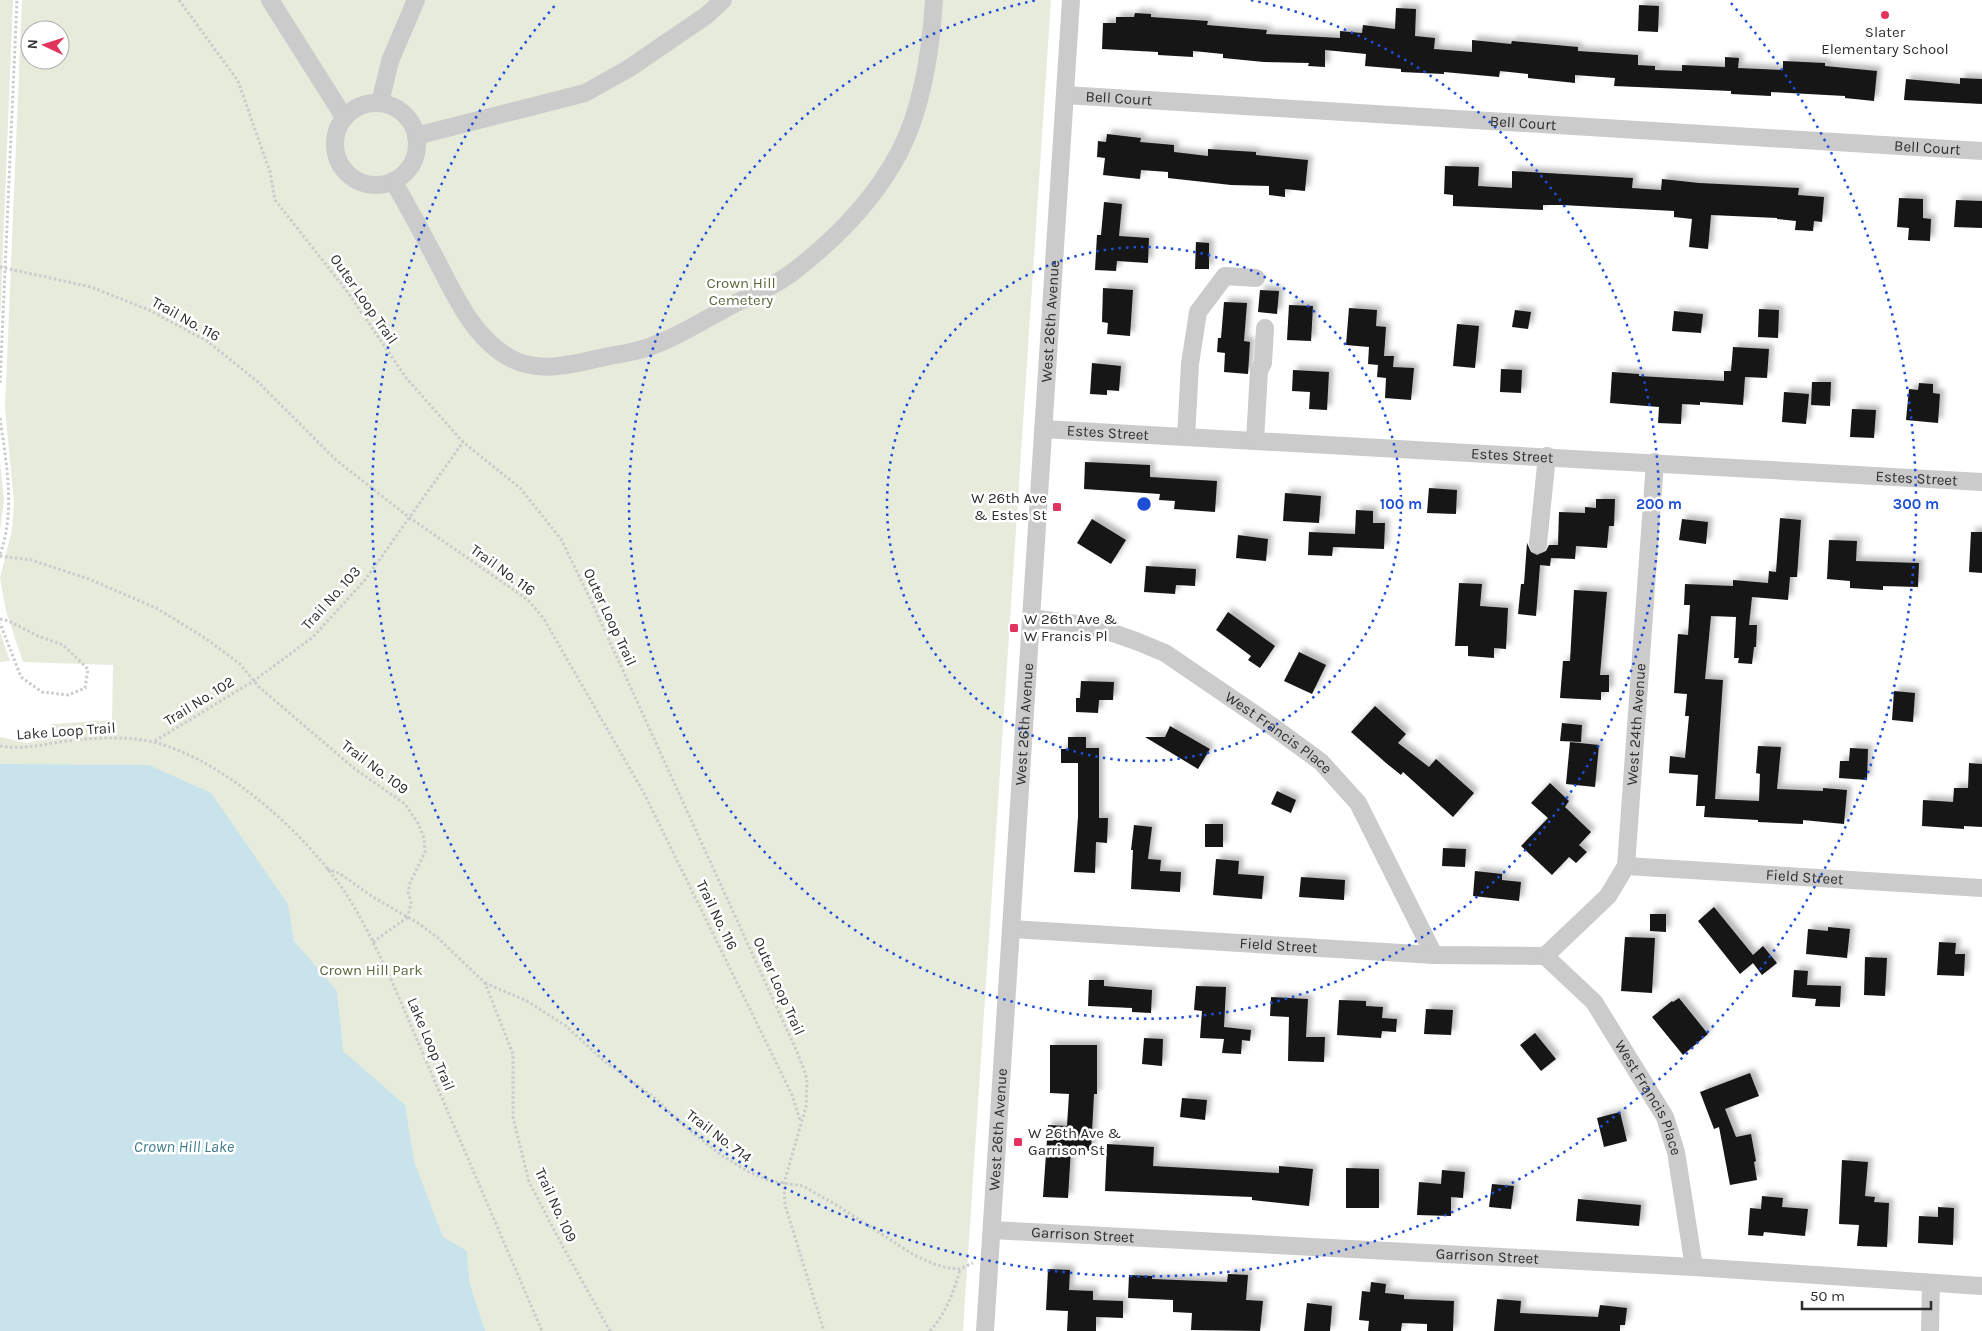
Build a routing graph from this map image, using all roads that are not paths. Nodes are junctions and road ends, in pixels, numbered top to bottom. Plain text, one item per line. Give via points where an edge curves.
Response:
1 (270, 0) edge
2 (416, 0) edge
3 (724, 0) edge
4 (934, 0) edge
5 (1071, 0) edge
6 (1065, 95) junction
7 (380, 103) junction
8 (344, 117) junction
9 (416, 136) junction
10 (1982, 151) edge
11 (393, 181) junction
12 (1256, 278) dead end
13 (1265, 328) dead end
14 (1043, 429) junction
15 (1186, 437) junction
16 (1255, 441) junction
17 (1547, 456) junction
18 (1655, 462) junction
19 (1982, 482) edge
20 (1538, 544) dead end
21 (1031, 618) junction
22 (1626, 866) junction
23 (1982, 888) edge
24 (1011, 929) junction
25 (1434, 955) junction
26 (1545, 956) junction
27 (992, 1230) junction
28 (1694, 1267) junction
29 (1931, 1283) junction
30 (1982, 1286) edge
31 (985, 1331) edge
32 (1930, 1331) edge

1 - 8 street
2 - 7 street via 390,61
3 - 9 street via 707,16 628,69 585,93
4 - 11 street via 923,82 909,128 900,151 882,180 851,220 796,270 646,348 552,368 511,359 477,331
5 - 6 street, West 26th Avenue
6 - 10 street, Bell Court
6 - 14 street, West 26th Avenue
7 - 8 street via 361,106
7 - 9 street via 404,113
8 - 11 street via 334,143 343,169 353,179 366,184 380,185
9 - 11 street via 412,162
12 - 15 street via 1225,276 1198,312 1190,364
13 - 16 street
14 - 15 street, Estes Street
14 - 21 street, West 26th Avenue
15 - 16 street, Estes Street
16 - 17 street, Estes Street
17 - 18 street, Estes Street
17 - 20 street
18 - 19 street, Estes Street
18 - 22 street, West 24th Avenue
21 - 24 street, West 26th Avenue
21 - 25 street, West Francis Place via 1110,632 1165,653 1321,762 1358,802
22 - 23 street, Field Street
22 - 26 street, West 24th Avenue via 1608,896
24 - 25 street, Field Street
24 - 27 street, West 26th Avenue
25 - 26 street, Field Street
26 - 28 street, West Francis Place via 1594,1002 1665,1116 1676,1152
27 - 28 street, Garrison Street
27 - 31 street, West 26th Avenue
28 - 29 street, Garrison Street
29 - 30 street, Garrison Street
29 - 32 street

